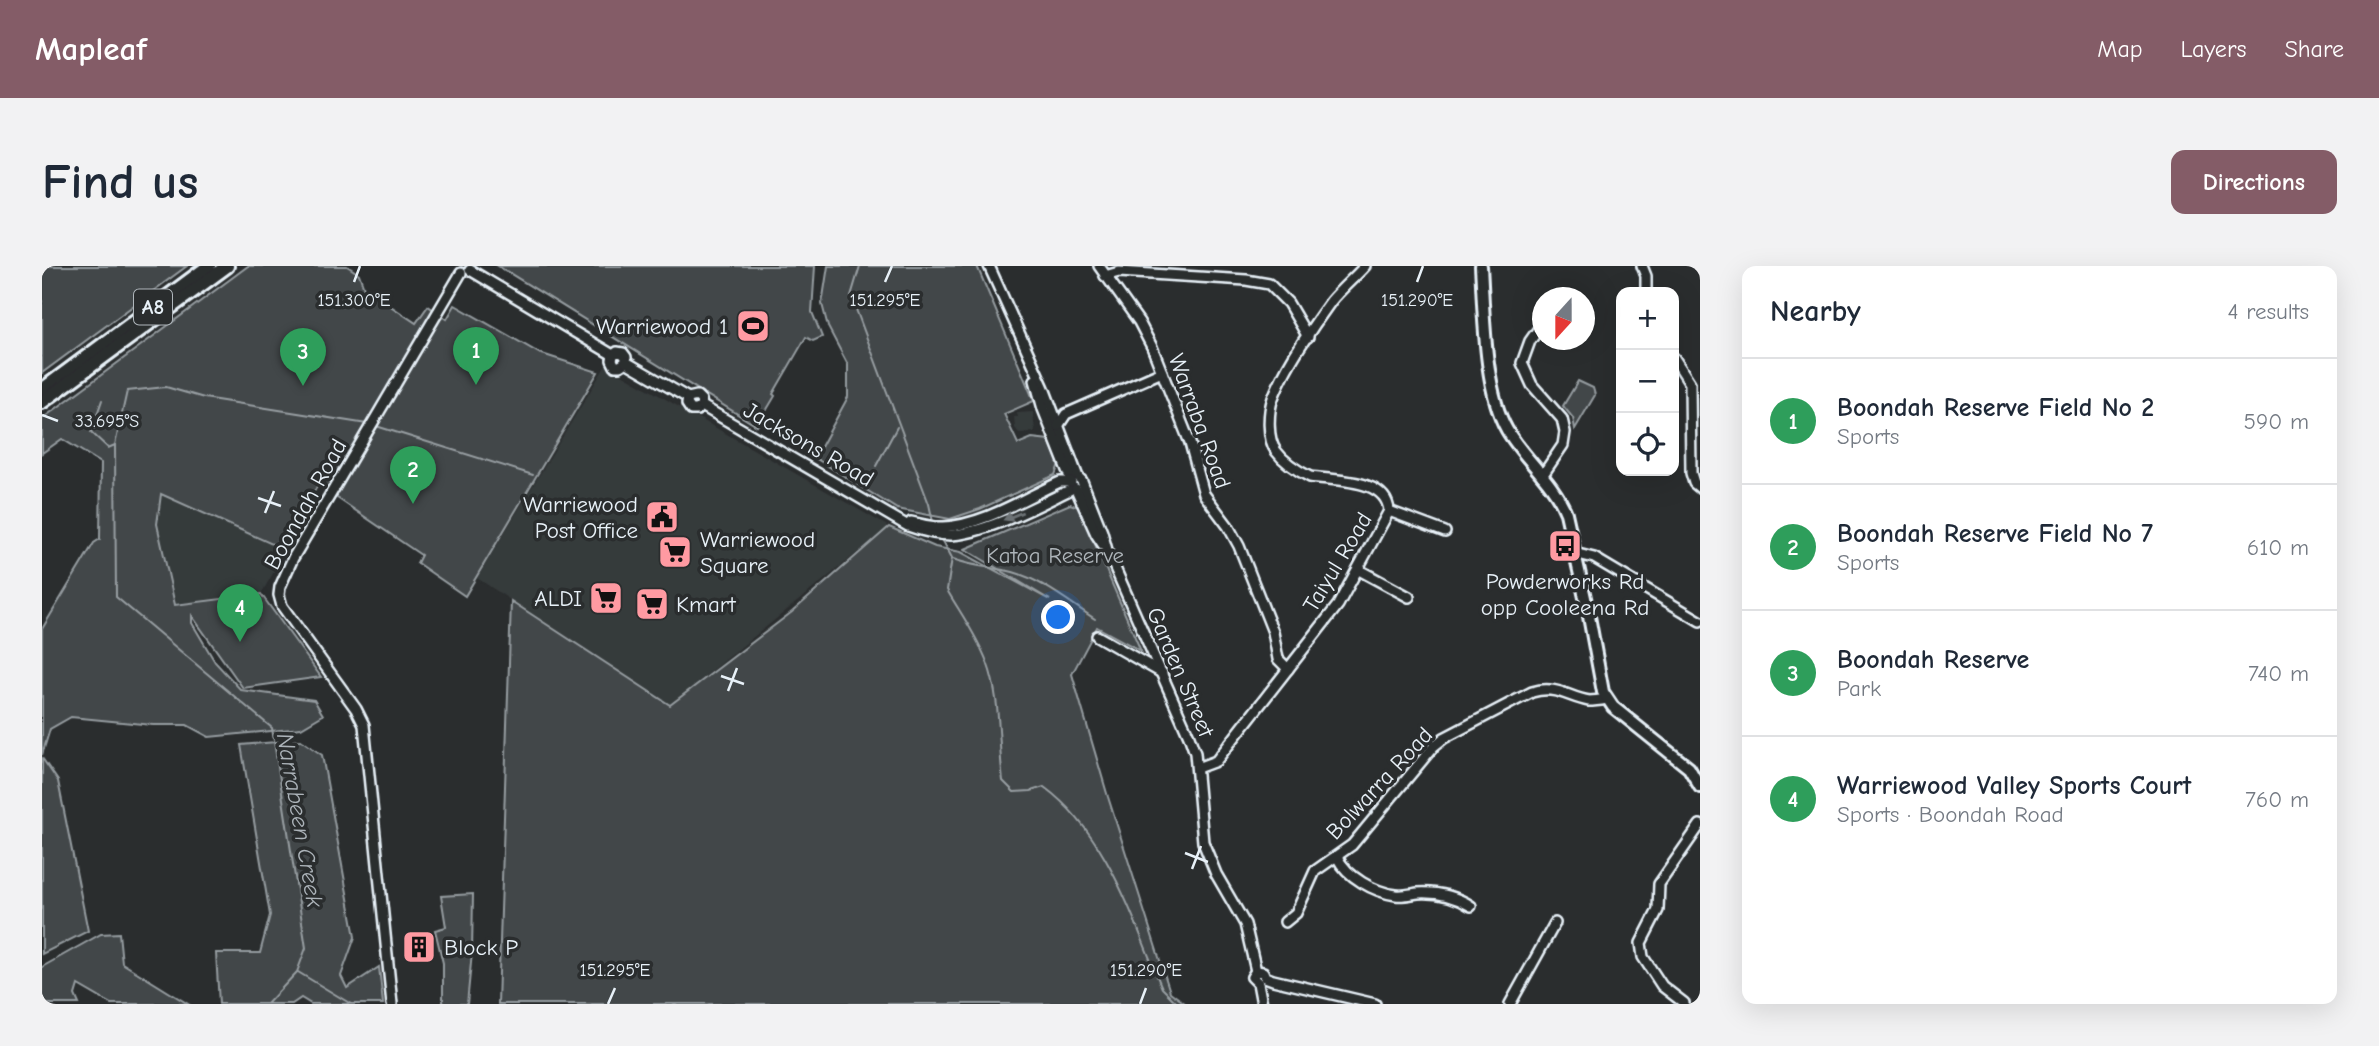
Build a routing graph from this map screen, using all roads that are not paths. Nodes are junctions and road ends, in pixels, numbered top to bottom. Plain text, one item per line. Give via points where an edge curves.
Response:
1 (209, 266) edge
2 (228, 266) edge
3 (989, 266) edge
4 (1099, 266) edge
5 (1365, 266) edge
6 (1481, 266) edge
7 (1642, 266) edge
8 (465, 269) edge
9 (1105, 276) junction
10 (1646, 287) edge
11 (1308, 337) junction
12 (1532, 338) edge
13 (1029, 358) junction
14 (1679, 363) edge
15 (1162, 372) junction
16 (42, 390) edge
17 (42, 402) edge
18 (1051, 409) junction
19 (1066, 414) junction
20 (1058, 426) junction
21 (1542, 476) junction
22 (1072, 482) junction
23 (1700, 488) edge
24 (1389, 511) junction
25 (947, 531) junction
26 (1445, 532) dead end
27 (1574, 552) junction
28 (1359, 570) junction
29 (1409, 597) dead end
30 (1700, 621) edge
31 (1097, 636) dead end
32 (1288, 669) junction
33 (1162, 673) junction
34 (1607, 699) junction
35 (1197, 768) junction
36 (1700, 787) edge
37 (1700, 825) edge
38 (1337, 857) junction
39 (1471, 906) dead end
40 (1285, 922) dead end
41 (1555, 923) dead end
42 (1261, 980) junction
43 (1684, 1003) edge
44 (393, 1004) edge
45 (1262, 1004) edge
46 (1375, 1004) edge
47 (1510, 1004) edge

1 - 16 highway, A8
2 - 17 highway, A8
3 - 13 street, Garden Street
4 - 9 street, Warraba Road
5 - 11 street, Taiyul Road via 1332,300
6 - 21 main road via 1499,415
7 - 10 street
8 - 25 street, Jacksons Road via 613,355 615,366 626,362 688,398 699,397 702,406 896,519
8 - 44 street, Boondah Road via 288,567 279,595 282,606 364,724
9 - 11 street via 1119,272 1269,284 1289,303
9 - 15 street, Warraba Road via 1139,322
11 - 24 street, Taiyul Road via 1273,398 1270,414 1275,450 1310,477 1376,489 1388,502
12 - 21 street via 1522,363 1532,385 1562,419 1564,432 1563,445
13 - 18 street, Garden Street
13 - 22 street, Garden Street
14 - 23 street via 1689,383 1691,473
15 - 19 street
15 - 32 street, Warraba Road via 1190,443 1203,494 1239,546 1273,632 1278,659
18 - 19 street
18 - 20 street, Garden Street
19 - 20 street
20 - 22 street, Garden Street
21 - 27 main road via 1566,513
22 - 25 street, Jacksons Road
22 -> 25 street, Jacksons Road via 977,530
22 - 33 street, Garden Street
24 - 26 street
24 - 28 street, Taiyul Road
27 - 30 street via 1594,558
27 - 34 main road
28 - 29 street
28 - 32 street, Taiyul Road
31 - 33 street
32 - 35 street, Taiyul Road via 1216,761
33 - 35 street, Garden Street via 1189,736
34 - 36 main road via 1682,761
34 - 38 street, Bolwarra Road via 1587,700 1540,689 1444,738
35 - 42 street, Garden Street via 1208,859 1245,924 1256,971 1263,972
37 - 43 street via 1659,884 1658,910 1641,943 1643,957 1662,986
38 - 39 street via 1346,870 1374,888 1399,895 1446,895
38 - 40 street, Bolwarra Road via 1315,871 1296,913
41 - 47 street
42 - 45 street
42 - 46 street

